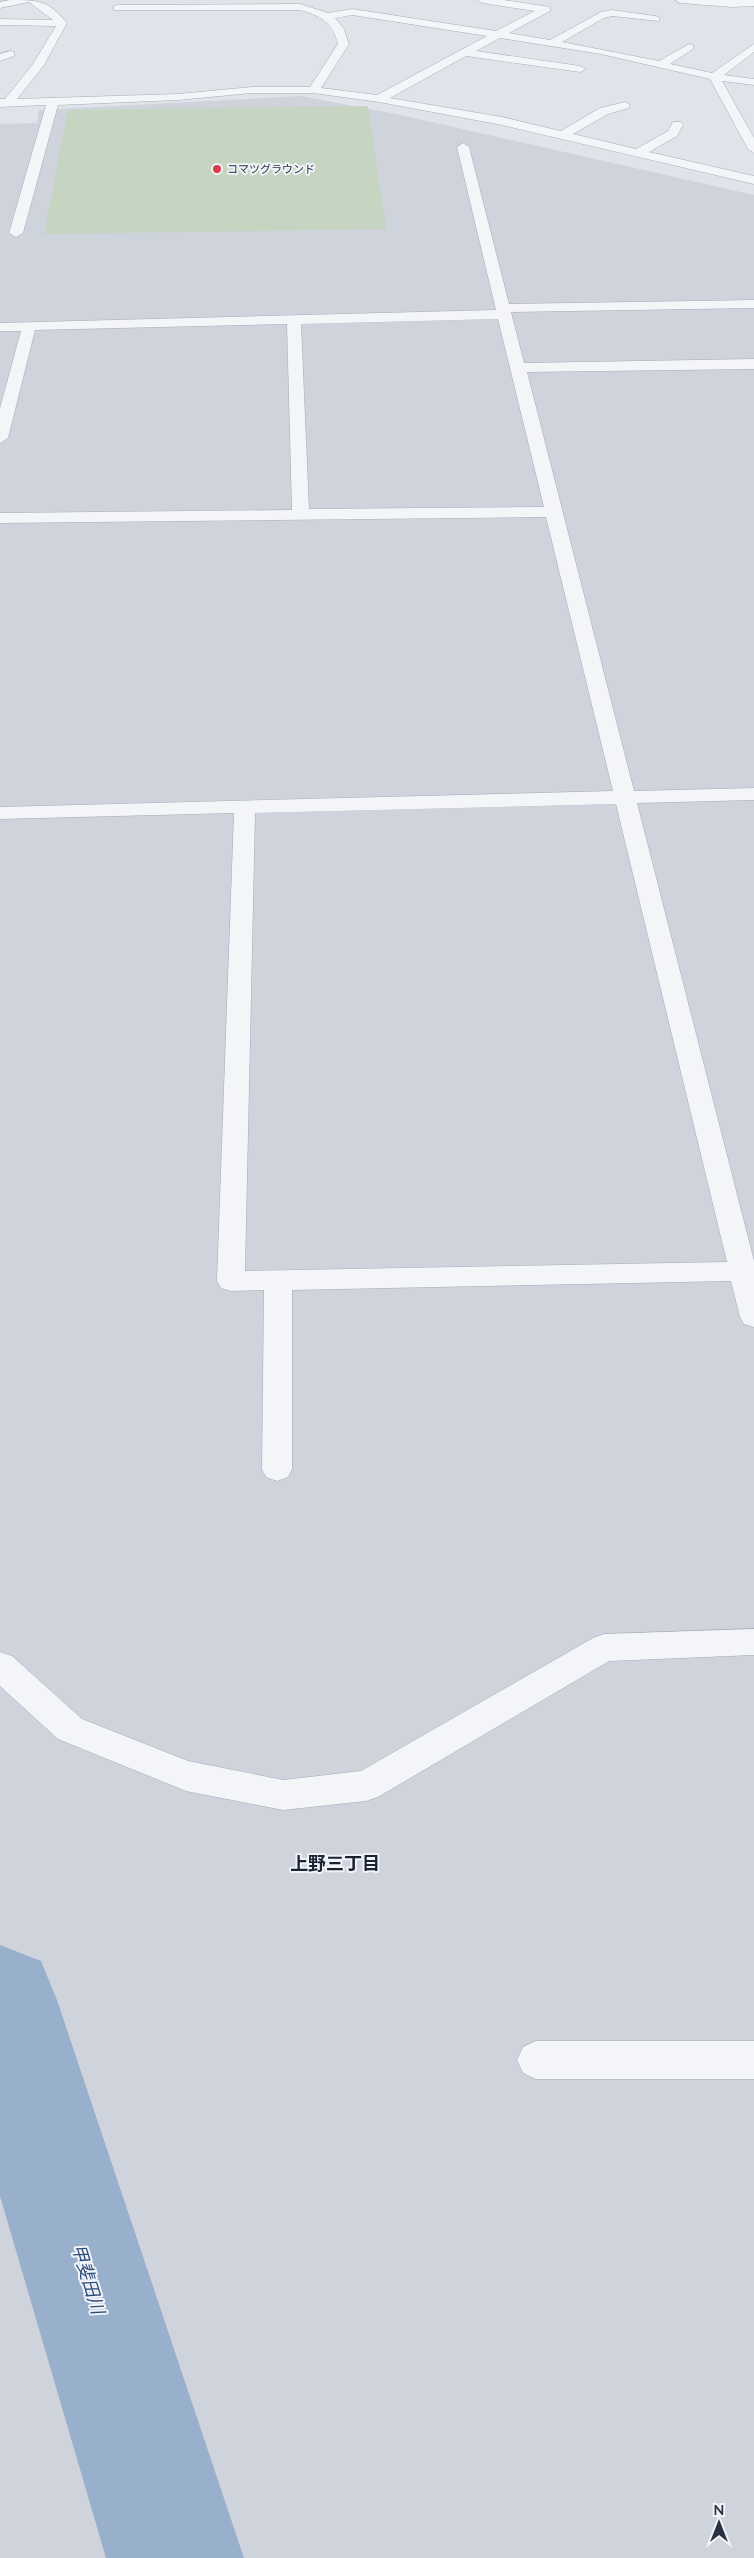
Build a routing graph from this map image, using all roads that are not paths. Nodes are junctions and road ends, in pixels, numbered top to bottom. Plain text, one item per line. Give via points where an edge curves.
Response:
1 (26, 0) edge
2 (34, 0) edge
3 (482, 0) edge
4 (680, 0) edge
5 (117, 4) edge
6 (754, 4) edge
7 (0, 5) edge
8 (393, 8) dead end
9 (328, 16) junction
10 (376, 16) junction
11 (119, 20) dead end
12 (0, 22) edge
13 (62, 23) junction
14 (640, 28) dead end
15 (499, 35) junction
16 (617, 42) dead end
17 (552, 43) junction
18 (689, 47) dead end
19 (752, 50) edge
20 (602, 51) junction
21 (466, 53) junction
22 (662, 64) junction
23 (580, 69) dead end
24 (714, 77) junction
25 (754, 82) edge
26 (313, 90) junction
27 (379, 99) junction
28 (53, 101) junction
29 (4, 103) edge
30 (607, 104) dead end
31 (625, 106) junction
32 (641, 108) dead end
33 (677, 125) dead end
34 (563, 136) junction
35 (463, 147) dead end
36 (754, 149) edge
37 (637, 153) junction
38 (754, 158) edge
39 (740, 176) junction
40 (754, 180) edge
41 (16, 233) dead end
42 (754, 304) edge
43 (503, 311) junction
44 (294, 320) junction
45 (0, 327) edge
46 (29, 327) junction
47 (754, 364) edge
48 (517, 368) junction
49 (0, 438) edge
50 (553, 512) junction
51 (301, 515) junction
52 (0, 518) edge
53 (754, 794) edge
54 (624, 798) junction
55 (245, 807) junction
56 (0, 813) edge
57 (748, 1271) edge
58 (278, 1280) junction
59 (754, 1317) edge
60 (277, 1469) dead end
61 (754, 1642) edge
62 (0, 1666) edge
63 (536, 2060) dead end
64 (754, 2060) edge

1 - 7 street
2 - 13 street
3 - 15 street via 546,9
4 - 6 street
5 - 9 street via 300,6
5 - 11 street
8 - 10 street
9 - 10 street via 352,12
9 - 26 street via 342,31 344,44
10 - 15 street
12 - 13 street
13 - 29 street via 38,65
14 - 17 street via 659,17 601,15
15 - 17 street
15 - 21 street
16 - 20 street
17 - 20 street
18 - 22 street
19 - 24 street
20 - 22 street
21 - 23 street
21 - 27 street
22 - 24 street
24 - 25 street
24 - 36 street
26 - 27 street
26 - 28 street via 252,90 178,97
27 - 34 street via 502,121
28 - 29 street
28 - 41 street
30 - 31 street
31 - 32 street
31 - 34 street via 604,111
33 - 37 street via 673,133
34 - 37 street
35 - 43 street
37 - 39 street
38 - 39 street
39 - 40 street
42 - 43 street
43 - 44 street
43 - 48 street
44 - 46 street
44 - 51 street
45 - 46 street
46 - 49 street
47 - 48 street
48 - 50 street
50 - 51 street
50 - 54 street
51 - 52 street
53 - 54 street
54 - 55 street
54 - 57 street
55 - 56 street
55 - 58 street via 231,1281
57 - 58 street
57 - 59 street
58 - 60 street
61 - 62 street via 604,1648 366,1786 283,1795 186,1776 70,1729
63 - 64 street

